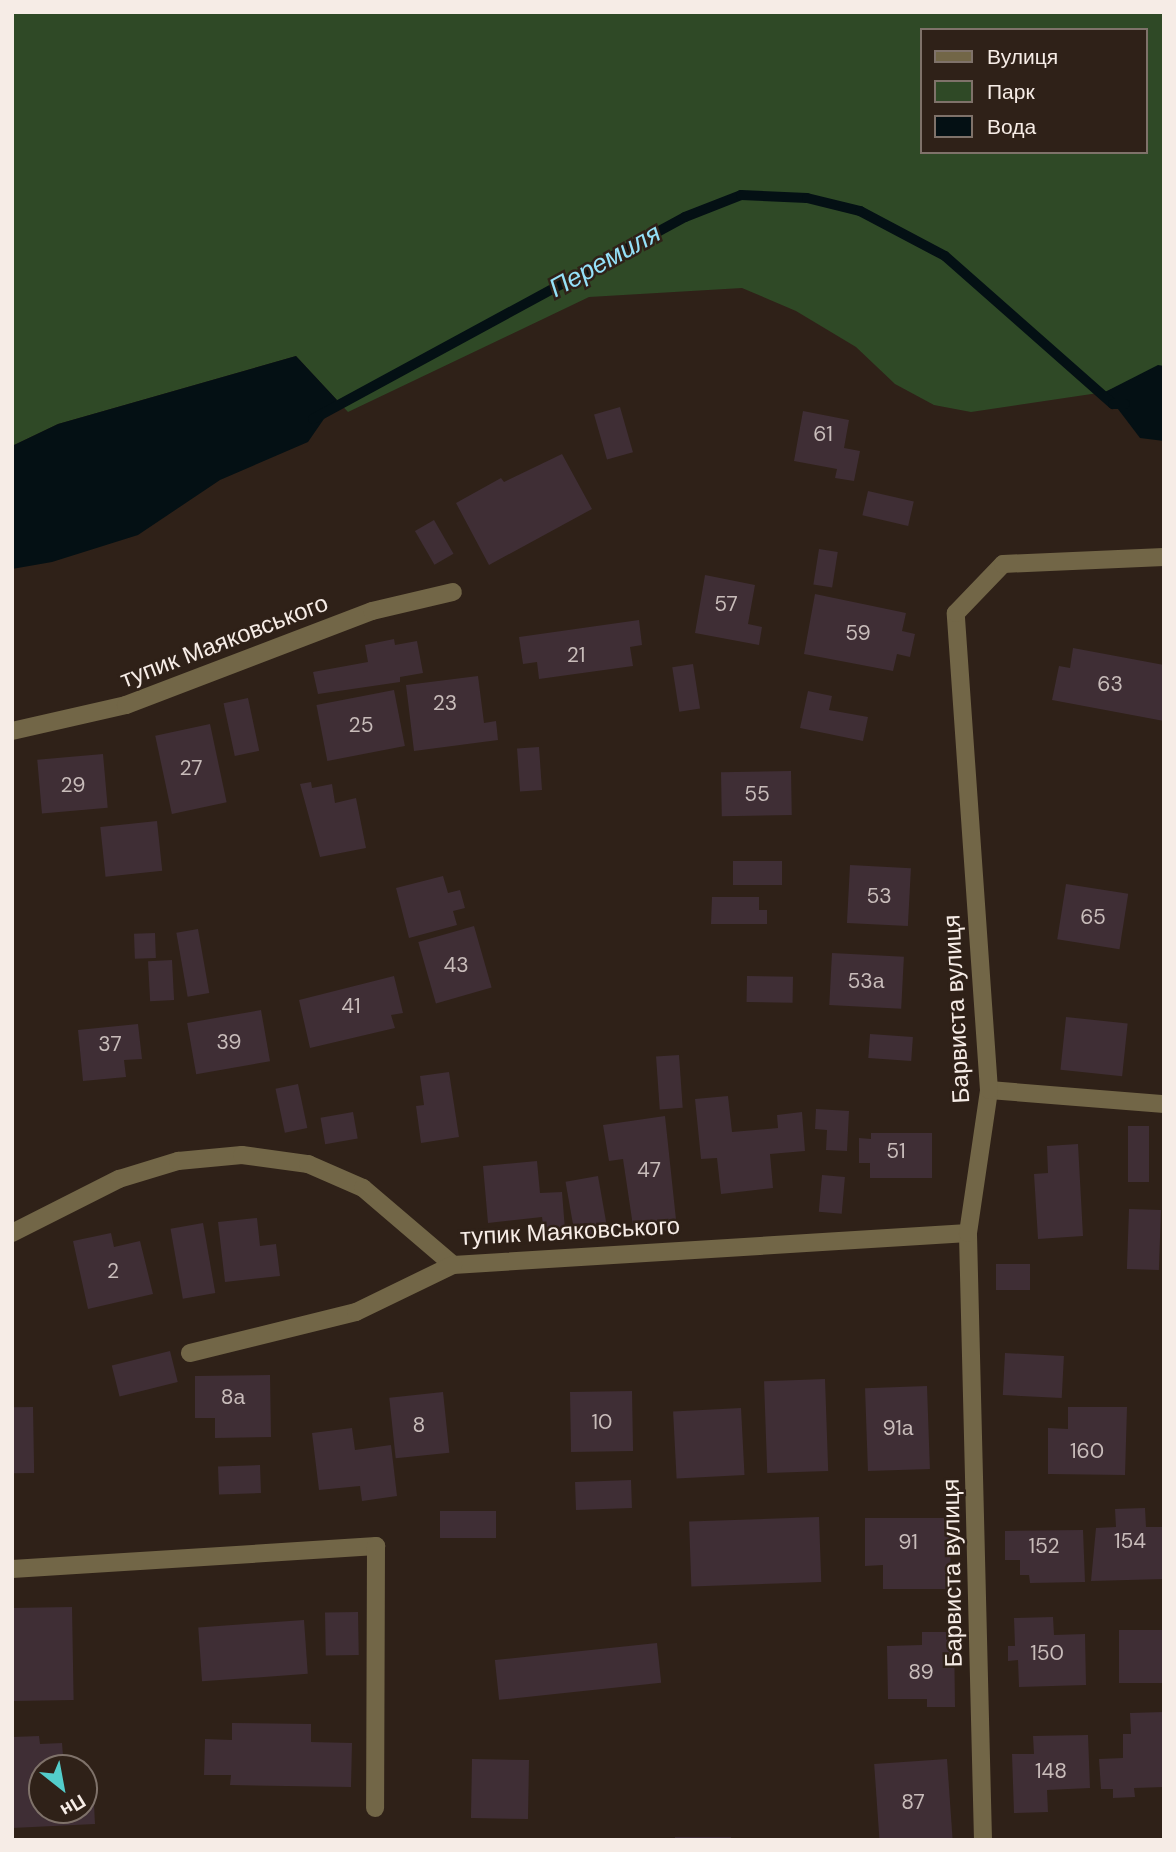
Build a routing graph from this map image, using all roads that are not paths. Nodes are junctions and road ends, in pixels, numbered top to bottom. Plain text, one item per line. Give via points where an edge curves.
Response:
1 (1164, 557) edge
2 (453, 592) dead end
3 (12, 731) edge
4 (989, 1090) junction
5 (1164, 1104) edge
6 (12, 1233) edge
7 (968, 1233) junction
8 (453, 1265) junction
9 (190, 1353) dead end
10 (12, 1569) edge
11 (375, 1808) dead end
12 (983, 1840) edge

1 - 4 street, Барвиста вулиця via 1003,564 956,613
2 - 3 street, тупик Маяковського via 372,611 127,705
4 - 5 street
4 - 7 street, Барвиста вулиця
6 - 8 street, тупик Маяковського via 119,1179 178,1161 242,1155 309,1164 363,1188
7 - 8 street, тупик Маяковського
7 - 12 street, Барвиста вулиця
8 - 9 street via 356,1312
10 - 11 street via 376,1546

